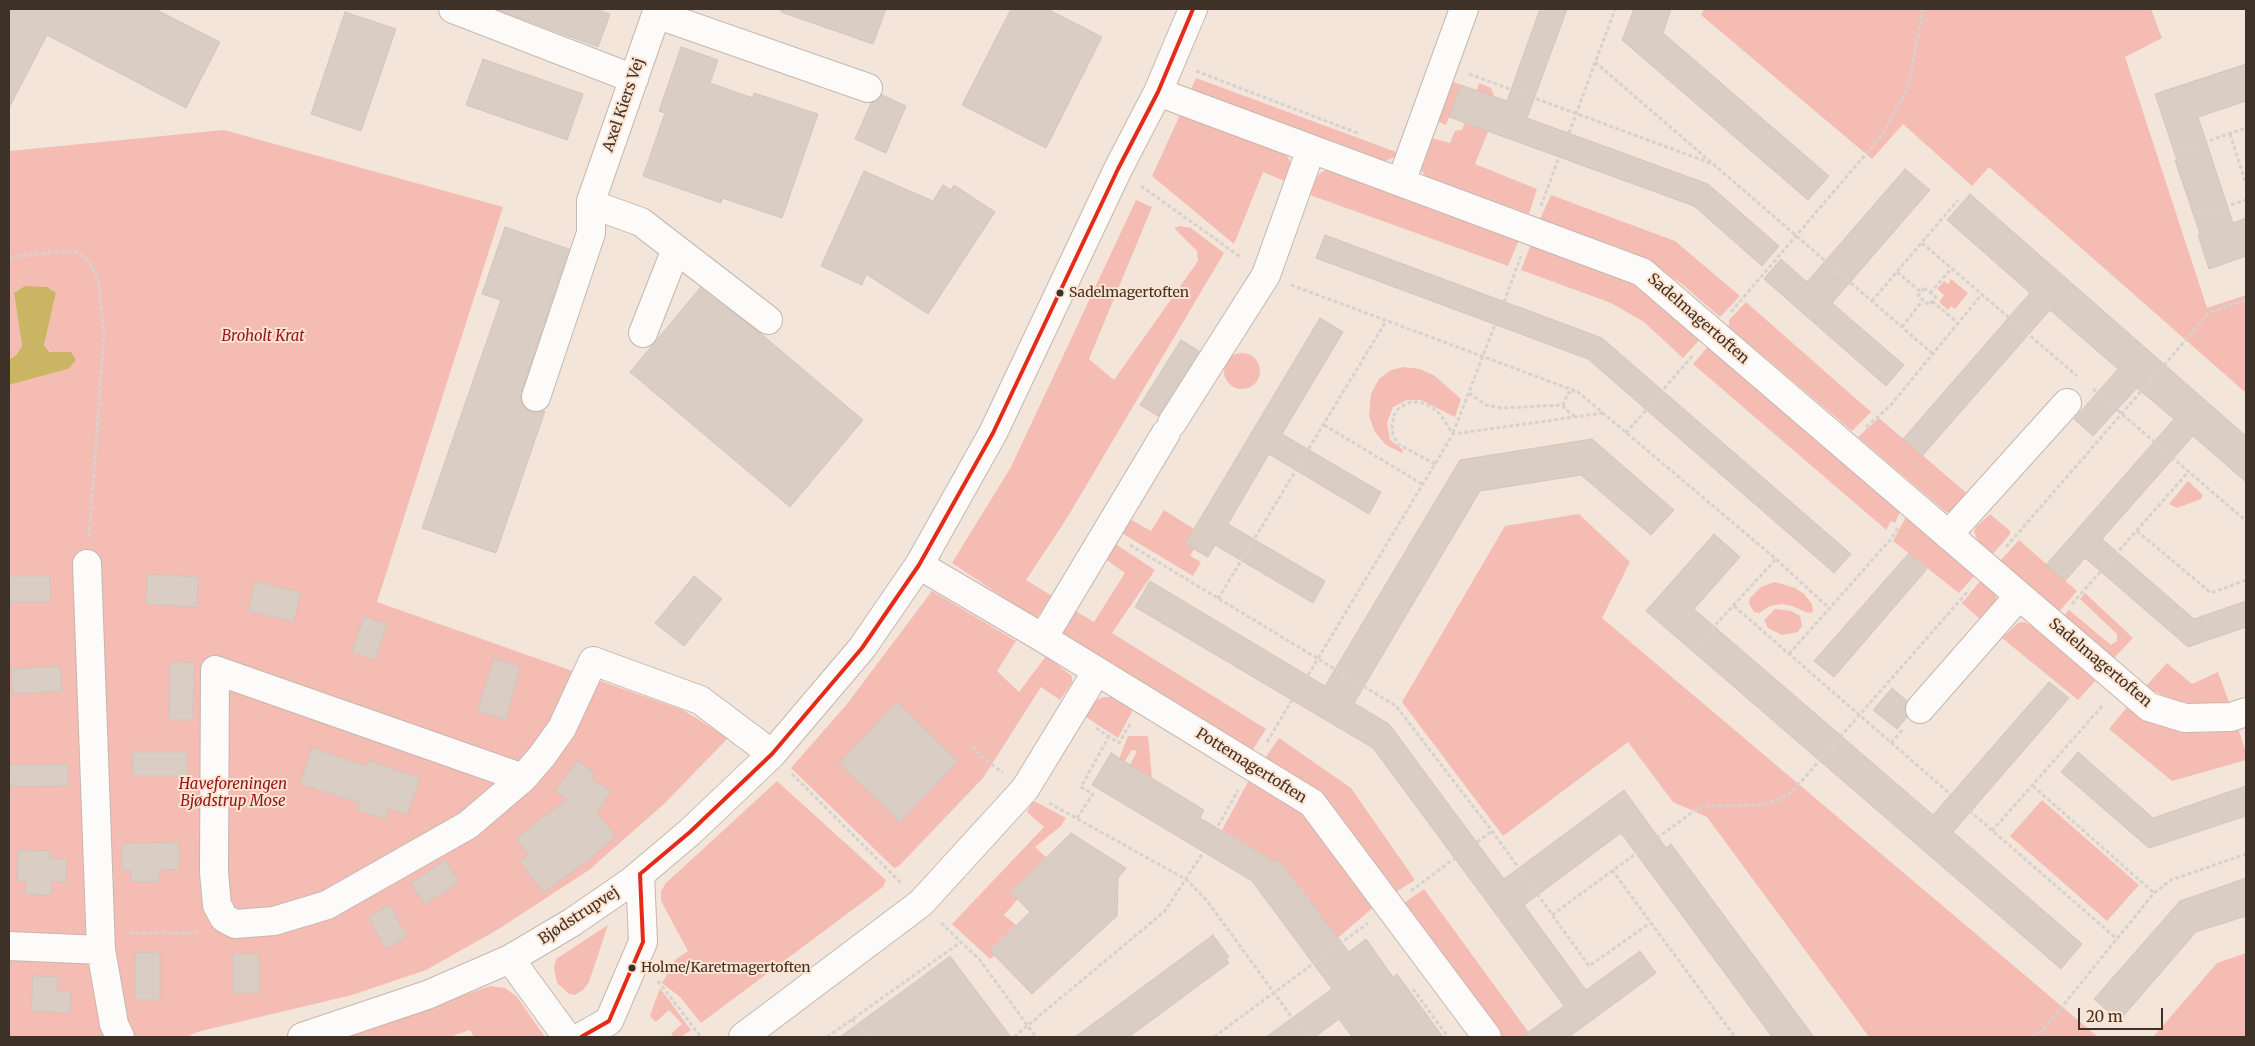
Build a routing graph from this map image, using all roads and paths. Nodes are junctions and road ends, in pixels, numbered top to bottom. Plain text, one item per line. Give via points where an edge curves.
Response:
1 (452, 9) edge
2 (1193, 9) edge
3 (1464, 9) edge
4 (1615, 9) edge
5 (1924, 9) edge
6 (657, 11) edge
7 (1171, 61) junction
8 (1595, 62) junction
9 (1443, 65) junction
10 (634, 79) junction
11 (868, 88) dead end
12 (1158, 92) junction
13 (1576, 113) junction
14 (2246, 128) edge
15 (1569, 133) dead end
16 (2230, 134) junction
17 (1369, 138) dead end
18 (1311, 149) junction
19 (2178, 151) dead end
20 (1713, 164) junction
21 (1118, 169) junction
22 (1401, 182) junction
23 (2246, 184) edge
24 (1958, 200) dead end
25 (2246, 200) edge
26 (591, 202) junction
27 (2200, 216) dead end
28 (1796, 235) junction
29 (676, 249) junction
30 (9, 256) edge
31 (1952, 268) dead end
32 (1897, 272) junction
33 (1266, 275) junction
34 (1921, 292) junction
35 (1930, 293) junction
36 (1982, 294) dead end
37 (1923, 300) junction
38 (2246, 300) edge
39 (1872, 301) junction
40 (1932, 301) junction
41 (768, 320) dead end
42 (1386, 321) junction
43 (1958, 323) junction
44 (1495, 325) dead end
45 (1902, 327) junction
46 (1713, 332) junction
47 (643, 333) dead end
48 (1933, 354) junction
49 (1482, 358) junction
50 (1578, 392) junction
51 (1469, 393) junction
52 (536, 397) dead end
53 (2067, 403) dead end
54 (1563, 404) junction
55 (1603, 413) junction
56 (1576, 417) junction
57 (1324, 425) junction
58 (1626, 432) junction
59 (1453, 434) junction
60 (1845, 446) junction
61 (1435, 464) junction
62 (2189, 471) dead end
63 (1422, 484) junction
64 (1912, 504) junction
65 (2137, 530) junction
66 (1106, 531) junction
67 (1948, 535) junction
68 (1776, 559) junction
69 (87, 564) joint
70 (919, 565) junction
71 (1988, 569) junction
72 (2246, 580) edge
73 (2019, 596) junction
74 (1218, 599) junction
75 (1734, 606) junction
76 (1830, 609) junction
77 (2053, 625) junction
78 (1043, 638) junction
79 (1698, 644) dead end
80 (1789, 654) junction
81 (1318, 659) junction
82 (1097, 671) junction
83 (1308, 676) dead end
84 (2122, 684) junction
85 (1292, 700) dead end
86 (1920, 709) dead end
87 (2246, 712) edge
88 (1860, 716) junction
89 (1109, 736) dead end
90 (973, 746) dead end
91 (1264, 748) dead end
92 (772, 754) junction
93 (1009, 777) dead end
94 (523, 778) junction
95 (1241, 785) dead end
96 (2033, 786) junction
97 (1044, 800) dead end
98 (1077, 818) junction
99 (1218, 826) dead end
100 (1492, 831) junction
101 (1992, 831) junction
102 (1476, 842) dead end
103 (1202, 854) dead end
104 (2246, 854) edge
105 (1455, 858) dead end
106 (1612, 870) junction
107 (640, 874) junction
108 (1187, 880) junction
109 (2154, 893) junction
110 (1389, 907) junction
111 (1552, 915) junction
112 (1650, 923) junction
113 (235, 924) junction
114 (2117, 939) junction
115 (101, 942) junction
116 (961, 942) dead end
117 (9, 946) edge
118 (510, 959) junction
119 (658, 981) dead end
120 (1274, 992) junction
121 (852, 1019) junction
122 (120, 1037) edge
123 (302, 1037) edge
124 (567, 1037) edge
125 (581, 1037) edge
126 (701, 1037) edge
127 (743, 1037) edge
128 (827, 1037) edge
129 (867, 1037) edge
130 (1014, 1037) edge
131 (1214, 1037) edge
132 (1306, 1037) edge
133 (1487, 1037) edge
134 (1734, 1037) edge
135 (2033, 1037) edge

1 - 10 street
2 - 7 street, Bjødstrupvej
3 - 9 street
4 - 8 path
5 - 28 path via 1908,87 1883,134
6 - 10 street, Axel Kiers Vej
6 - 11 street
7 - 12 street, Bjødstrupvej
7 - 17 path
8 - 13 path
8 - 20 path
9 - 13 path
9 - 22 street
10 - 26 street, Axel Kiers Vej
12 - 18 street, Sadelmagertoften
12 - 21 street, Bjødstrupvej
13 - 15 path
13 - 20 path
14 - 16 path
16 - 19 path
16 - 23 path
18 - 22 street, Sadelmagertoften
18 - 33 street
20 - 28 path
21 - 33 path
21 - 70 street, Bjødstrupvej via 993,433
22 - 46 street, Sadelmagertoften via 1642,272
24 - 32 path
25 - 27 path
26 - 29 street via 641,222
26 - 52 street via 592,233
28 - 39 path
28 - 46 path
29 - 41 street
29 - 47 street
30 - 69 path via 77,252 90,263 99,282 104,336
31 - 35 path
32 - 34 path
32 - 39 path
33 - 42 path
33 - 66 street
34 - 35 path via 1924,288
34 - 37 path via 1918,296
35 - 40 path via 1936,297
36 - 43 path
37 - 40 path via 1929,305
37 - 45 path
38 - 71 path via 2210,312
39 - 45 path
40 - 43 path
42 - 49 path
42 - 57 path
43 - 48 path
44 - 49 path
45 - 48 path
46 - 58 path
46 - 60 street, Sadelmagertoften
48 - 60 path via 1890,406
49 - 50 path
49 - 51 path
50 - 54 path via 1568,393
50 - 55 path
51 - 54 path via 1486,405 1501,408
51 - 59 path
53 - 67 street
54 - 56 path
55 - 56 path
55 - 58 path
56 - 59 path
57 - 63 path
57 - 74 path
58 - 68 path
59 - 61 path
59 - 61 path via 1440,414 1424,404 1410,402 1394,415 1392,425 1398,444
60 - 64 street, Sadelmagertoften
61 - 63 path
62 - 65 path
63 - 81 path
64 - 67 street, Sadelmagertoften
64 - 76 path via 1890,540
65 - 72 path via 2211,593
65 - 77 path
66 - 74 path
66 - 78 street
67 - 71 street, Sadelmagertoften
68 - 75 path
68 - 76 path
69 - 115 street
70 - 78 street, Pottemagertoften
70 - 92 street, Bjødstrupvej via 862,648
71 - 73 street, Sadelmagertoften
71 - 88 path
73 - 77 street, Sadelmagertoften
73 - 86 street
74 - 81 path
75 - 79 path
75 - 80 path
76 - 80 path
77 - 84 street, Sadelmagertoften
78 - 82 street, Pottemagertoften
80 - 88 path
81 - 83 path
81 - 100 path via 1396,706
82 - 110 street, Pottemagertoften via 1312,803
82 - 127 street via 1025,789 921,903
84 - 87 street, Sadelmagertoften via 2149,707 2185,718 2231,717
84 - 96 path
85 - 91 path
88 - 101 path
88 - 106 path via 1791,793 1760,805 1704,806
89 - 98 path via 1081,786 1093,794
90 - 93 path
92 - 94 street via 700,700 593,661 562,728
92 - 107 street, Bjødstrupvej via 690,832
94 - 113 street via 468,825 327,905 274,921
94 - 113 street via 215,670 214,872 218,906 224,918
95 - 99 path
96 - 101 path
96 - 109 path
97 - 98 path
98 - 108 path
100 - 102 path
100 - 111 path
101 - 114 path
103 - 108 path
104 - 109 path via 2171,880
105 - 110 path
106 - 111 path
106 - 112 path
107 - 118 street, Bjødstrupvej via 571,923
107 - 125 street via 643,942 609,1021
108 - 120 path via 1208,902
108 - 130 path via 1165,911
109 - 114 path
110 - 120 path
110 - 133 street, Pottemagertoften
111 - 112 path via 1589,966
112 - 134 path
113 - 115 path via 203,933
114 - 135 path via 2043,1030
115 - 117 street
115 - 122 street via 114,1024
116 - 121 path
118 - 123 street, Bjødstrupvej via 427,995
118 - 124 street
119 - 126 path
120 - 131 path
120 - 132 path
121 - 128 path
121 - 129 path

